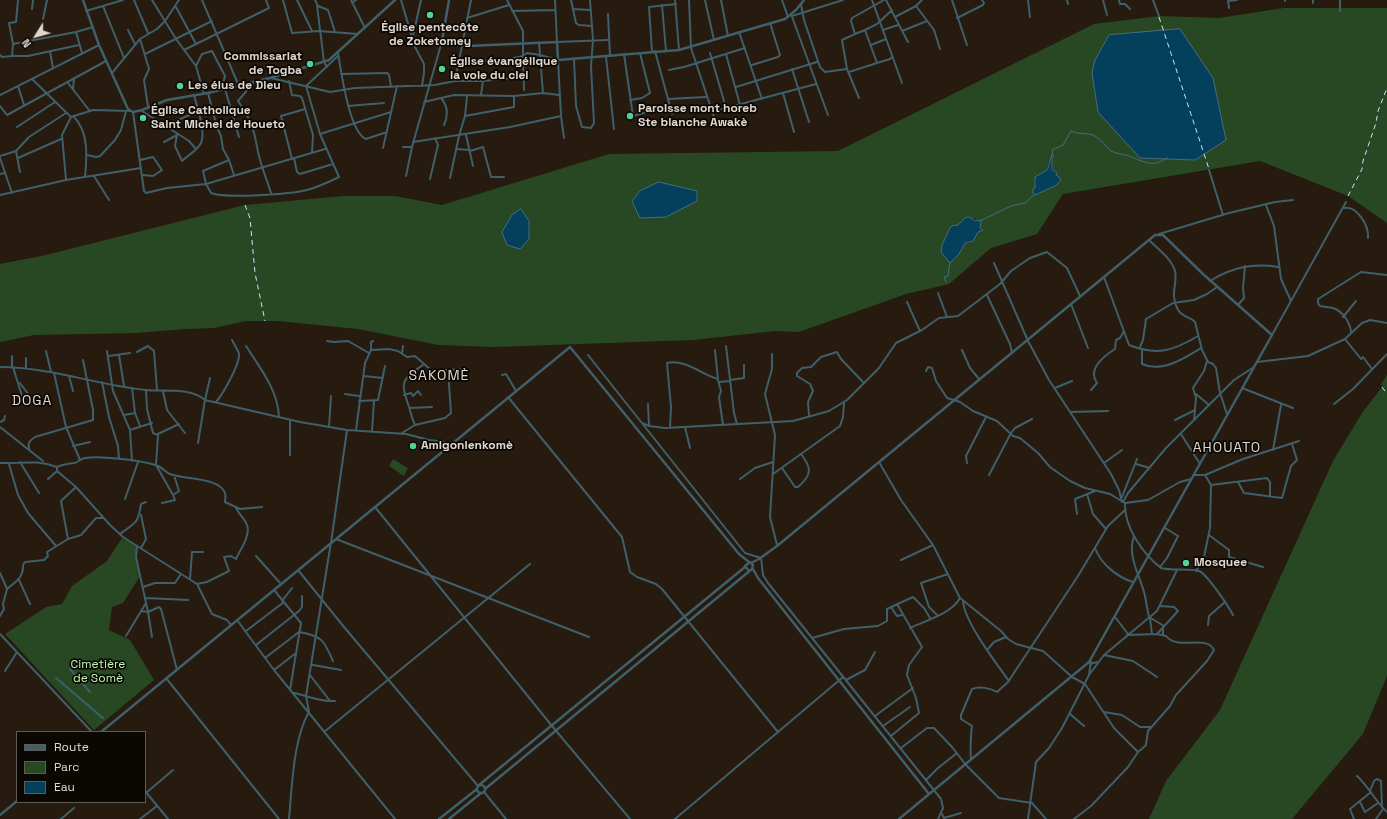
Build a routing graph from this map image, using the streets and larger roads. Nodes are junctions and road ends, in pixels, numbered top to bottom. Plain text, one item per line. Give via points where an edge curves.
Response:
1 (18, 0) edge
2 (33, 0) edge
3 (47, 0) edge
4 (83, 0) edge
5 (123, 0) edge
6 (134, 0) edge
7 (152, 0) edge
8 (180, 0) edge
9 (202, 0) edge
10 (266, 0) edge
11 (283, 0) edge
12 (297, 0) edge
13 (315, 0) edge
14 (351, 0) edge
15 (356, 0) edge
16 (395, 0) edge
17 (401, 0) edge
18 (421, 0) edge
19 (449, 0) edge
20 (471, 0) edge
21 (506, 0) edge
22 (555, 0) edge
23 (571, 0) edge
24 (590, 0) edge
25 (675, 0) edge
26 (689, 0) edge
27 (705, 0) edge
28 (721, 0) edge
29 (782, 0) edge
30 (804, 0) edge
31 (843, 0) edge
32 (872, 0) edge
33 (885, 0) edge
34 (922, 0) edge
35 (952, 0) edge
36 (982, 0) edge
37 (1028, 0) edge
38 (1067, 0) edge
39 (1103, 0) edge
40 (1119, 0) edge
41 (1154, 0) edge
42 (1237, 0) edge
43 (1340, 0) edge
44 (1228, 1) edge
45 (352, 3) junction
46 (509, 4) junction
47 (676, 4) junction
48 (1068, 4) dead end
49 (317, 5) junction
50 (662, 5) junction
51 (801, 5) junction
52 (874, 5) junction
53 (103, 6) junction
54 (916, 6) junction
55 (176, 7) junction
56 (1229, 8) dead end
57 (32, 9) dead end
58 (573, 9) junction
59 (1130, 9) dead end
60 (555, 10) junction
61 (590, 10) junction
62 (892, 10) junction
63 (86, 11) junction
64 (512, 11) junction
65 (1340, 11) dead end
66 (802, 12) junction
67 (608, 14) dead end
68 (792, 15) junction
69 (1107, 15) dead end
70 (1159, 16) dead end
71 (895, 17) junction
72 (467, 18) junction
73 (788, 18) junction
74 (957, 18) junction
75 (1030, 18) dead end
76 (44, 19) dead end
77 (927, 20) junction
78 (165, 21) junction
79 (212, 21) junction
80 (880, 21) junction
81 (770, 23) junction
82 (93, 26) junction
83 (592, 26) junction
84 (898, 26) junction
85 (365, 28) junction
86 (128, 30) dead end
87 (865, 30) junction
88 (883, 30) junction
89 (312, 31) junction
90 (319, 31) junction
91 (902, 31) junction
92 (76, 32) junction
93 (190, 32) junction
94 (335, 32) junction
95 (739, 32) junction
96 (148, 33) junction
97 (217, 33) junction
98 (359, 34) junction
99 (855, 34) junction
100 (728, 36) junction
101 (412, 37) junction
102 (140, 39) junction
103 (176, 39) junction
104 (886, 39) junction
105 (442, 40) junction
106 (593, 40) junction
107 (608, 40) junction
108 (714, 40) junction
109 (539, 42) junction
110 (557, 42) junction
111 (908, 42) dead end
112 (523, 43) junction
113 (13, 44) junction
114 (135, 44) junction
115 (197, 44) junction
116 (79, 45) junction
117 (99, 45) junction
118 (871, 45) junction
119 (967, 45) dead end
120 (461, 46) junction
121 (691, 48) junction
122 (745, 48) junction
123 (940, 49) dead end
124 (184, 50) junction
125 (679, 50) junction
126 (50, 51) junction
127 (666, 51) junction
128 (653, 52) junction
129 (640, 53) junction
130 (710, 53) dead end
131 (82, 54) junction
132 (145, 54) junction
133 (338, 54) junction
134 (624, 54) junction
135 (726, 54) junction
136 (0, 55) edge
137 (540, 55) junction
138 (12, 56) junction
139 (523, 56) junction
140 (608, 56) junction
141 (892, 57) junction
142 (124, 58) junction
143 (591, 58) junction
144 (574, 59) junction
145 (712, 59) junction
146 (106, 60) junction
147 (558, 60) junction
148 (324, 62) junction
149 (696, 62) junction
150 (817, 62) junction
151 (458, 63) junction
152 (877, 63) junction
153 (810, 64) junction
154 (752, 65) junction
155 (196, 66) junction
156 (327, 67) junction
157 (53, 68) junction
158 (792, 69) junction
159 (847, 69) junction
160 (669, 70) dead end
161 (849, 72) junction
162 (112, 73) junction
163 (341, 74) junction
164 (524, 77) junction
165 (270, 78) junction
166 (32, 79) junction
167 (74, 79) junction
168 (756, 80) junction
169 (289, 81) junction
170 (455, 81) junction
171 (484, 81) junction
172 (254, 82) junction
173 (68, 83) junction
174 (902, 83) dead end
175 (816, 84) junction
176 (18, 86) junction
177 (239, 86) junction
178 (306, 86) junction
179 (391, 86) junction
180 (397, 86) junction
181 (422, 86) junction
182 (429, 86) junction
183 (736, 88) junction
184 (798, 88) junction
185 (72, 89) junction
186 (225, 89) junction
187 (221, 90) junction
188 (344, 90) junction
189 (524, 90) dead end
190 (48, 93) junction
191 (783, 93) junction
192 (206, 94) junction
193 (543, 94) junction
194 (0, 95) edge
195 (481, 95) junction
196 (559, 95) junction
197 (194, 96) junction
198 (467, 96) junction
199 (514, 96) junction
200 (706, 97) junction
201 (441, 98) junction
202 (859, 98) dead end
203 (668, 99) junction
204 (762, 99) junction
205 (630, 100) junction
206 (55, 102) junction
207 (424, 102) junction
208 (384, 103) dead end
209 (670, 105) junction
210 (740, 105) junction
211 (0, 106) edge
212 (24, 106) junction
213 (348, 106) junction
214 (148, 108) junction
215 (726, 108) junction
216 (305, 109) junction
217 (89, 110) junction
218 (142, 110) junction
219 (130, 111) junction
220 (198, 111) junction
221 (391, 112) junction
222 (711, 112) junction
223 (66, 113) junction
224 (672, 114) dead end
225 (828, 115) dead end
226 (465, 116) junction
227 (561, 116) junction
228 (72, 117) junction
229 (314, 117) junction
230 (308, 118) junction
231 (354, 122) junction
232 (810, 122) dead end
233 (444, 125) dead end
234 (165, 126) junction
235 (717, 126) dead end
236 (17, 127) dead end
237 (614, 129) dead end
238 (387, 132) junction
239 (794, 132) dead end
240 (320, 134) junction
241 (178, 135) junction
242 (466, 135) junction
243 (459, 136) junction
244 (239, 137) dead end
245 (435, 138) junction
246 (564, 138) dead end
247 (61, 139) junction
248 (164, 142) dead end
249 (413, 142) junction
250 (403, 146) dead end
251 (412, 147) junction
252 (383, 148) dead end
253 (196, 149) junction
254 (325, 149) junction
255 (456, 149) junction
256 (470, 150) junction
257 (16, 151) junction
258 (312, 153) junction
259 (87, 155) junction
260 (0, 157) edge
261 (18, 158) junction
262 (293, 159) junction
263 (140, 160) junction
264 (229, 160) junction
265 (333, 164) junction
266 (263, 166) junction
267 (474, 166) dead end
268 (141, 168) junction
269 (1209, 170) dead end
270 (20, 172) dead end
271 (6, 173) junction
272 (0, 174) edge
273 (143, 175) junction
274 (234, 175) junction
275 (94, 176) junction
276 (406, 176) dead end
277 (85, 177) junction
278 (504, 177) dead end
279 (450, 178) dead end
280 (430, 179) dead end
281 (66, 180) junction
282 (206, 184) junction
283 (12, 192) junction
284 (271, 193) junction
285 (0, 195) edge
286 (108, 200) dead end
287 (1293, 200) dead end
288 (1346, 202) dead end
289 (1266, 205) junction
290 (1343, 208) junction
291 (1223, 215) junction
292 (1159, 234) junction
293 (1368, 238) dead end
294 (1149, 240) junction
295 (994, 264) dead end
296 (1245, 266) junction
297 (1278, 267) junction
298 (1387, 275) edge
299 (1104, 277) junction
300 (1210, 281) junction
301 (1002, 283) junction
302 (1217, 287) junction
303 (938, 293) dead end
304 (987, 295) junction
305 (1080, 296) junction
306 (1290, 301) junction
307 (1356, 301) dead end
308 (907, 302) dead end
309 (1175, 302) junction
310 (1070, 304) junction
311 (1238, 305) junction
312 (947, 317) junction
313 (1343, 317) junction
314 (1387, 323) edge
315 (920, 331) junction
316 (1124, 331) junction
317 (1351, 334) junction
318 (1272, 335) junction
319 (1199, 336) junction
320 (1028, 339) junction
321 (1345, 339) junction
322 (232, 340) dead end
323 (327, 341) dead end
324 (373, 341) dead end
325 (246, 346) dead end
326 (403, 346) dead end
327 (726, 346) dead end
328 (1140, 347) junction
329 (1088, 348) dead end
330 (1201, 348) junction
331 (371, 350) junction
332 (714, 350) dead end
333 (962, 350) dead end
334 (1142, 350) junction
335 (46, 351) dead end
336 (107, 351) dead end
337 (137, 352) dead end
338 (130, 353) dead end
339 (1012, 353) junction
340 (369, 354) junction
341 (402, 354) junction
342 (772, 354) dead end
343 (1387, 354) edge
344 (120, 355) junction
345 (588, 355) dead end
346 (12, 356) dead end
347 (109, 356) junction
348 (26, 358) dead end
349 (1206, 359) junction
350 (83, 360) dead end
351 (1257, 362) junction
352 (425, 363) junction
353 (744, 365) dead end
354 (385, 366) dead end
355 (1254, 366) junction
356 (0, 367) edge
357 (13, 367) junction
358 (26, 368) junction
359 (463, 369) dead end
360 (1372, 369) junction
361 (448, 370) junction
362 (926, 371) dead end
363 (52, 372) junction
364 (502, 375) dead end
365 (69, 376) junction
366 (364, 376) junction
367 (210, 378) dead end
368 (383, 378) junction
369 (86, 379) junction
370 (718, 379) junction
371 (980, 379) junction
372 (18, 380) junction
373 (730, 380) junction
374 (102, 382) junction
375 (719, 382) junction
376 (1072, 382) dead end
377 (864, 383) junction
378 (111, 384) junction
379 (124, 386) junction
380 (132, 388) junction
381 (1055, 388) junction
382 (1242, 388) junction
383 (146, 390) junction
384 (157, 390) junction
385 (1091, 390) dead end
386 (73, 391) dead end
387 (163, 391) junction
388 (516, 391) junction
389 (1220, 393) junction
390 (345, 394) dead end
391 (1195, 394) junction
392 (404, 395) junction
393 (421, 395) dead end
394 (22, 396) dead end
395 (331, 396) dead end
396 (359, 396) junction
397 (508, 397) junction
398 (31, 398) dead end
399 (205, 400) junction
400 (359, 400) junction
401 (953, 400) junction
402 (374, 401) junction
403 (216, 402) junction
404 (844, 402) junction
405 (648, 404) dead end
406 (1334, 404) dead end
407 (1209, 405) junction
408 (1281, 405) junction
409 (432, 407) dead end
410 (410, 408) junction
411 (1293, 408) dead end
412 (1195, 410) junction
413 (1108, 411) dead end
414 (135, 412) junction
415 (1070, 412) junction
416 (810, 415) junction
417 (1228, 415) junction
418 (5, 416) dead end
419 (124, 416) junction
420 (279, 417) junction
421 (986, 417) junction
422 (290, 420) junction
423 (1032, 420) dead end
424 (1174, 420) dead end
425 (1194, 421) junction
426 (0, 422) edge
427 (641, 422) junction
428 (152, 423) junction
429 (772, 423) junction
430 (179, 424) junction
431 (737, 424) junction
432 (415, 425) junction
433 (723, 425) junction
434 (140, 426) junction
435 (649, 426) junction
436 (0, 427) edge
437 (66, 427) junction
438 (329, 427) junction
439 (670, 427) junction
440 (685, 427) junction
441 (130, 430) junction
442 (347, 430) junction
443 (356, 430) junction
444 (372, 431) junction
445 (185, 433) dead end
446 (401, 433) junction
447 (1011, 433) junction
448 (1181, 434) junction
449 (158, 435) junction
450 (1299, 441) dead end
451 (90, 442) dead end
452 (198, 443) dead end
453 (450, 444) junction
454 (1292, 444) junction
455 (73, 446) junction
456 (690, 448) dead end
457 (1122, 450) dead end
458 (1273, 450) junction
459 (30, 451) junction
460 (801, 454) junction
461 (290, 455) dead end
462 (119, 459) junction
463 (1137, 459) dead end
464 (80, 460) junction
465 (132, 461) junction
466 (20, 462) junction
467 (44, 462) junction
468 (138, 462) junction
469 (772, 462) junction
470 (879, 462) junction
471 (0, 463) edge
472 (968, 463) dead end
473 (1104, 463) junction
474 (9, 464) junction
475 (1136, 464) junction
476 (1200, 464) junction
477 (156, 465) junction
478 (56, 467) junction
479 (782, 468) junction
480 (1150, 468) junction
481 (57, 471) junction
482 (772, 474) junction
483 (989, 474) dead end
484 (174, 475) junction
485 (1194, 475) junction
486 (1205, 475) junction
487 (1192, 478) junction
488 (48, 479) dead end
489 (740, 479) dead end
490 (1238, 482) junction
491 (1211, 485) junction
492 (76, 487) junction
493 (1096, 490) junction
494 (39, 493) dead end
495 (1087, 494) junction
496 (173, 495) junction
497 (1270, 496) junction
498 (1122, 498) junction
499 (125, 499) dead end
500 (146, 502) dead end
501 (1123, 502) junction
502 (162, 503) dead end
503 (374, 506) junction
504 (262, 507) dead end
505 (236, 508) junction
506 (1125, 510) junction
507 (140, 514) junction
508 (1077, 514) dead end
509 (103, 518) junction
510 (143, 521) junction
511 (136, 522) junction
512 (1164, 528) junction
513 (1106, 529) junction
514 (120, 534) junction
515 (1209, 535) junction
516 (1134, 536) junction
517 (68, 538) junction
518 (335, 539) junction
519 (331, 542) junction
520 (933, 545) junction
521 (56, 546) junction
522 (137, 546) junction
523 (777, 546) junction
524 (1095, 547) junction
525 (142, 548) junction
526 (203, 552) dead end
527 (739, 554) junction
528 (256, 556) dead end
529 (1149, 556) junction
530 (760, 559) junction
531 (901, 560) dead end
532 (750, 563) junction
533 (530, 564) dead end
534 (745, 566) junction
535 (1160, 567) junction
536 (1262, 567) dead end
537 (753, 568) junction
538 (298, 569) junction
539 (1177, 570) junction
540 (749, 571) junction
541 (1196, 571) junction
542 (0, 573) edge
543 (181, 574) junction
544 (948, 574) junction
545 (429, 575) junction
546 (1138, 577) junction
547 (758, 578) junction
548 (190, 579) junction
549 (19, 580) junction
550 (1134, 583) junction
551 (198, 584) junction
552 (281, 584) junction
553 (143, 586) junction
554 (292, 588) dead end
555 (7, 589) junction
556 (274, 590) junction
557 (302, 596) dead end
558 (145, 598) junction
559 (488, 598) junction
560 (961, 599) junction
561 (188, 600) dead end
562 (321, 600) junction
563 (283, 602) junction
564 (1225, 602) junction
565 (146, 603) junction
566 (30, 604) dead end
567 (897, 604) junction
568 (891, 606) junction
569 (1160, 606) junction
570 (142, 611) junction
571 (148, 612) junction
572 (294, 615) junction
573 (902, 615) junction
574 (1233, 615) dead end
575 (0, 616) edge
576 (937, 616) junction
577 (464, 617) junction
578 (684, 617) junction
579 (1115, 617) junction
580 (1150, 617) junction
581 (930, 618) junction
582 (237, 620) junction
583 (688, 622) junction
584 (231, 625) junction
585 (1208, 625) dead end
586 (1163, 627) junction
587 (910, 628) junction
588 (246, 631) junction
589 (299, 632) junction
590 (0, 634) edge
591 (1152, 634) junction
592 (1157, 634) junction
593 (316, 635) junction
594 (1128, 635) junction
595 (1163, 635) junction
596 (126, 636) dead end
597 (152, 637) dead end
598 (589, 637) dead end
599 (1006, 637) junction
600 (812, 638) junction
601 (256, 645) junction
602 (1031, 647) junction
603 (988, 649) junction
604 (17, 652) junction
605 (875, 652) dead end
606 (296, 654) junction
607 (1104, 655) junction
608 (265, 658) junction
609 (1091, 658) junction
610 (333, 661) dead end
611 (1097, 662) junction
612 (1090, 664) junction
613 (312, 665) junction
614 (70, 669) dead end
615 (177, 670) junction
616 (274, 670) junction
617 (340, 670) dead end
618 (4, 671) dead end
619 (310, 675) junction
620 (1089, 676) junction
621 (844, 677) junction
622 (1072, 677) junction
623 (1157, 677) dead end
624 (56, 678) dead end
625 (166, 678) junction
626 (388, 680) junction
627 (840, 680) junction
628 (846, 680) junction
629 (1009, 681) junction
630 (1085, 684) junction
631 (913, 688) junction
632 (290, 690) junction
633 (90, 692) dead end
634 (293, 693) junction
635 (306, 696) junction
636 (330, 701) junction
637 (335, 701) dead end
638 (910, 707) dead end
639 (309, 712) junction
640 (1104, 712) junction
641 (1070, 714) junction
642 (875, 716) junction
643 (104, 718) dead end
644 (552, 726) junction
645 (883, 726) junction
646 (1084, 726) dead end
647 (1152, 727) junction
648 (91, 731) edge
649 (102, 731) edge
650 (557, 731) junction
651 (324, 732) junction
652 (778, 732) junction
653 (891, 736) junction
654 (901, 748) junction
655 (1138, 752) junction
656 (957, 753) junction
657 (972, 759) junction
658 (966, 765) junction
659 (173, 770) dead end
660 (1356, 776) dead end
661 (926, 780) junction
662 (478, 787) junction
663 (934, 790) junction
664 (146, 792) edge
665 (483, 792) junction
666 (1370, 792) junction
667 (929, 794) junction
668 (16, 801) edge
669 (1360, 802) junction
670 (1029, 803) junction
671 (1378, 803) junction
672 (157, 806) junction
673 (74, 808) dead end
674 (1382, 808) junction
675 (942, 812) junction
676 (1387, 812) edge
677 (961, 813) dead end
678 (0, 815) edge
679 (61, 819) edge
680 (140, 819) edge
681 (168, 819) edge
682 (279, 819) edge
683 (289, 819) edge
684 (395, 819) edge
685 (439, 819) edge
686 (449, 819) edge
687 (506, 819) edge
688 (630, 819) edge
689 (675, 819) edge
690 (899, 819) edge
691 (938, 819) edge
692 (1028, 819) edge
693 (1046, 819) edge
694 (1074, 819) edge
695 (1354, 819) edge
696 (1376, 819) edge

1 - 113 street via 16,22 9,23
2 - 57 street
3 - 76 street
4 - 63 street
5 - 53 street
6 - 96 street
7 - 78 street
8 - 55 street
9 - 79 street
10 - 97 street via 269,8
11 - 89 street via 292,33
12 - 89 street
13 - 49 street
14 - 45 street
15 - 45 street
16 - 85 street
17 - 101 street
18 - 101 street
19 - 105 street
20 - 72 street
21 - 46 street
22 - 60 street
23 - 58 street
24 - 61 street
25 - 47 street
26 - 121 street
27 - 108 street
28 - 100 street
29 - 73 street
30 - 51 street
31 - 66 street
32 - 52 street
33 - 52 street
33 - 62 street
34 - 54 street
35 - 74 street
36 - 74 street via 983,5
37 - 75 street
38 - 48 street
39 - 69 street
40 - 59 street via 1120,4 1125,4
41 - 70 street
42 - 44 street
43 - 65 street
44 - 56 street
45 - 85 street
46 - 64 street
46 - 72 street
47 - 50 street
47 - 125 street
49 - 90 street
49 - 94 street via 326,9
50 - 127 street
50 - 128 street via 648,8
51 - 66 street
51 - 68 street
52 - 80 street
52 - 99 street via 851,19
53 - 63 street
53 - 142 street
54 - 71 street
54 - 77 street
55 - 78 street
55 - 93 street
58 - 61 street
58 - 83 street via 578,24
60 - 64 street
60 - 110 street
61 - 83 street
62 - 71 street
62 - 80 street
63 - 82 street
64 - 112 street via 522,29
66 - 68 street
66 - 150 street
67 - 107 street
68 - 73 street
68 - 153 street
71 - 84 street
72 - 120 street
73 - 81 street
74 - 119 street
77 - 91 street
77 - 123 street via 934,30
78 - 96 street
78 - 103 street
79 - 93 street
79 - 97 street
80 - 87 street
80 - 88 street
81 - 95 street
81 - 154 street via 780,54 778,57
82 - 92 street
82 - 117 street
83 - 106 street
84 - 88 street
84 - 91 street
85 - 98 street
86 - 114 street
87 - 99 street
87 - 118 street
88 - 104 street
89 - 90 street
90 - 94 street
90 - 148 street
91 - 111 street
92 - 113 street
92 - 116 street
93 - 103 street
93 - 115 street
94 - 98 street
95 - 100 street
95 - 122 street
96 - 102 street
97 - 115 street
97 - 177 street
98 - 133 street
99 - 159 street via 842,40
100 - 108 street
101 - 181 street via 424,68
102 - 114 street
102 - 132 street
103 - 124 street
103 - 132 street
104 - 118 street
104 - 141 street
105 - 120 street
105 - 182 street
106 - 107 street
106 - 110 street
106 - 143 street
107 - 140 street
108 - 121 street
109 - 110 street
109 - 112 street
109 - 137 street
110 - 147 street
112 - 120 street
112 - 139 street
113 - 138 street
114 - 142 street
115 - 124 street
116 - 126 street
116 - 131 street
117 - 131 street
117 - 146 street
118 - 152 street
120 - 151 street
121 - 125 street
121 - 149 street
122 - 135 street
122 - 154 street
124 - 155 street
125 - 127 street
126 - 138 street via 28,56
126 - 157 street
127 - 128 street
128 - 129 street
128 - 203 street
129 - 134 street
129 - 205 street via 650,93 642,98
130 - 145 street
131 - 157 street
132 - 214 street via 149,69 144,80
133 - 148 street
133 - 156 street
133 - 163 street
134 - 140 street
134 - 205 street
135 - 145 street
135 - 183 street
136 - 138 street
137 - 139 street via 530,53
137 - 147 street
137 - 193 street
139 - 151 street
139 - 164 street
140 - 143 street
140 - 237 street
141 - 152 street
141 - 174 street
142 - 162 street
143 - 144 street
143 - 144 street via 594,124 591,128 582,127 576,106
144 - 147 street
145 - 149 street
145 - 215 street
146 - 162 street
146 - 167 street
147 - 196 street
148 - 156 street
148 - 165 street
149 - 160 street via 684,68
149 - 200 street
150 - 153 street
150 - 159 street via 825,72
151 - 170 street
152 - 161 street
153 - 158 street
153 - 175 street
154 - 168 street
155 - 187 street via 202,54 212,51 225,73
155 - 192 street
156 - 178 street
157 - 166 street
158 - 168 street
158 - 184 street
159 - 161 street
161 - 202 street
162 - 219 street
163 - 179 street via 387,73
163 - 188 street
164 - 171 street
164 - 189 street
165 - 169 street
165 - 172 street
166 - 176 street
166 - 190 street
167 - 173 street
167 - 185 street
168 - 183 street
168 - 204 street
169 - 178 street
169 - 216 street via 292,94 301,97
170 - 171 street
170 - 182 street
171 - 195 street
172 - 177 street
172 - 266 street via 238,99 256,134
173 - 185 street
173 - 190 street
175 - 184 street
175 - 225 street
176 - 194 street
176 - 212 street
177 - 186 street
178 - 188 street via 324,92
178 - 229 street
179 - 180 street
179 - 188 street
180 - 181 street
180 - 221 street
181 - 182 street
182 - 207 street
183 - 210 street
184 - 191 street
184 - 232 street
185 - 217 street
186 - 187 street
186 - 244 street
187 - 192 street
188 - 213 street
190 - 206 street
190 - 212 street
191 - 204 street
191 - 239 street
192 - 197 street
192 - 264 street
193 - 196 street
193 - 199 street
195 - 198 street
195 - 199 street
196 - 227 street
197 - 214 street via 163,101
197 - 220 street
198 - 201 street
198 - 226 street
199 - 226 street via 514,107
200 - 203 street
200 - 222 street
201 - 207 street
201 - 233 street via 447,114
203 - 209 street
204 - 210 street
205 - 209 street via 634,117
206 - 223 street
206 - 236 street
207 - 249 street
208 - 213 street
209 - 224 street
210 - 215 street
211 - 212 street via 6,115
213 - 231 street
214 - 218 street
215 - 222 street
216 - 230 street
216 - 262 street via 281,116
217 - 219 street
217 - 228 street
218 - 219 street
218 - 234 street
219 - 259 street via 115,140 100,156
219 - 263 street
220 - 234 street
220 - 253 street via 201,142
221 - 231 street
221 - 238 street
222 - 235 street
223 - 228 street
223 - 257 street via 29,137
226 - 243 street
227 - 242 street
227 - 246 street
228 - 247 street via 63,130
228 - 259 street via 82,124
229 - 230 street
229 - 240 street
230 - 258 street via 313,135
231 - 238 street via 366,139
231 - 240 street
234 - 241 street
238 - 252 street
240 - 254 street
241 - 248 street
241 - 253 street
241 - 253 street via 175,146 181,161
242 - 243 street
242 - 256 street
243 - 245 street
243 - 255 street
245 - 249 street
245 - 280 street via 438,145
247 - 261 street
247 - 281 street
249 - 251 street
250 - 251 street
251 - 276 street
254 - 258 street
254 - 265 street
255 - 256 street
255 - 279 street
256 - 267 street
256 - 278 street via 483,147 491,177
257 - 260 street
257 - 261 street
258 - 262 street
259 - 277 street
260 - 271 street
261 - 270 street
262 - 265 street via 300,174
262 - 266 street
263 - 268 street
263 - 273 street via 153,157 162,170 153,176
264 - 274 street
264 - 282 street via 202,172
265 - 284 street via 339,178 307,190
266 - 274 street
266 - 284 street
268 - 273 street
268 - 275 street
269 - 291 street
271 - 272 street
271 - 283 street
273 - 282 street via 146,193
274 - 282 street
275 - 277 street
275 - 286 street
277 - 281 street
281 - 283 street
282 - 284 street via 210,192 217,195 245,196
283 - 285 street
287 - 289 street
288 - 290 street
289 - 291 street
289 - 297 street via 1274,226
290 - 293 street via 1352,209 1360,215
290 - 306 street
291 - 292 street
292 - 294 street
292 - 300 street
294 - 299 street
294 - 309 street via 1175,270
295 - 301 street
296 - 297 street
296 - 300 street via 1227,271
296 - 311 street via 1244,298
297 - 306 street
298 - 313 street via 1361,272 1318,299 1320,306 1335,309
299 - 305 street
299 - 316 street
300 - 302 street
301 - 304 street
301 - 305 street via 1009,273 1030,258 1048,252 1067,268
301 - 320 street
302 - 309 street via 1194,300
302 - 311 street
303 - 312 street
304 - 312 street via 958,316
304 - 339 street
305 - 310 street
306 - 318 street
307 - 313 street
308 - 315 street
309 - 319 street via 1180,313 1194,320
309 - 328 street via 1146,320
310 - 320 street
310 - 329 street
311 - 318 street
312 - 315 street via 938,318
313 - 317 street via 1350,324
314 - 317 street via 1370,320 1362,323
315 - 377 street via 895,344 885,361
316 - 328 street via 1129,345
316 - 385 street via 1116,340 1115,349 1104,356 1095,367 1094,377 1097,384
317 - 321 street
318 - 351 street
319 - 330 street
319 - 334 street via 1168,351
320 - 339 street
320 - 381 street
321 - 351 street via 1308,356
321 - 360 street
322 - 403 street via 238,358 234,371
323 - 340 street via 348,341
324 - 331 street
325 - 420 street via 273,391
326 - 341 street
327 - 373 street
328 - 334 street
330 - 334 street via 1178,361 1158,366 1142,364
330 - 349 street
331 - 340 street
331 - 341 street via 389,349
332 - 370 street
333 - 371 street via 970,368
335 - 363 street
336 - 347 street
337 - 384 street via 148,346 154,351
338 - 344 street
339 - 371 street
340 - 366 street
341 - 352 street via 407,357 415,356
342 - 429 street via 772,369 764,394
343 - 360 street
344 - 347 street
344 - 379 street
345 - 427 street
346 - 357 street
347 - 378 street
348 - 358 street
349 - 389 street via 1215,365
349 - 391 street via 1204,371 1193,388
350 - 369 street
351 - 355 street
352 - 361 street via 431,371
352 - 392 street via 408,375
353 - 373 street via 744,378
354 - 368 street
355 - 382 street
355 - 389 street
356 - 357 street
357 - 358 street
357 - 372 street
358 - 363 street
359 - 361 street
360 - 406 street
361 - 432 street via 451,413 445,418
362 - 401 street via 928,367 932,368 947,398
363 - 365 street
363 - 437 street
364 - 388 street via 506,374
365 - 369 street
365 - 386 street
366 - 368 street
366 - 396 street
367 - 399 street
368 - 402 street via 378,399
369 - 374 street
369 - 437 street via 93,420
370 - 375 street
370 - 439 street via 687,364 667,363
371 - 401 street
372 - 394 street
372 - 398 street
373 - 375 street
373 - 431 street
374 - 378 street
374 - 462 street
375 - 433 street
376 - 381 street
377 - 404 street
377 - 416 street via 837,352 821,357 811,367 802,368 797,376 810,384 813,391 808,402
378 - 379 street
378 - 419 street
379 - 380 street
380 - 383 street
380 - 414 street
381 - 415 street
382 - 408 street
382 - 417 street
383 - 384 street
383 - 428 street
384 - 387 street
387 - 399 street via 182,392
387 - 430 street via 167,410
388 - 397 street
388 - 527 street via 570,348
389 - 407 street
389 - 417 street
390 - 396 street
391 - 407 street
391 - 412 street
392 - 393 street via 411,393 413,396 418,391
392 - 410 street
395 - 438 street
396 - 400 street
397 - 453 street
397 - 578 street via 622,537 630,572 662,588
399 - 403 street
399 - 452 street
400 - 402 street
400 - 443 street
401 - 421 street
401 - 470 street
402 - 444 street
403 - 420 street
404 - 416 street via 829,411
404 - 460 street via 840,426
405 - 435 street
407 - 425 street
408 - 411 street
408 - 458 street
409 - 410 street
410 - 432 street
412 - 424 street
412 - 425 street
413 - 415 street
414 - 419 street
414 - 434 street
415 - 473 street
416 - 429 street via 793,421
417 - 476 street
418 - 426 street
419 - 441 street
420 - 422 street
421 - 447 street via 997,420
421 - 472 street via 967,454
422 - 438 street
422 - 461 street
423 - 447 street via 1015,428
425 - 448 street
427 - 435 street
427 - 530 street via 745,553
428 - 434 street
428 - 449 street via 153,433
429 - 431 street
429 - 469 street via 775,435
430 - 445 street
430 - 449 street
431 - 433 street
432 - 446 street
433 - 440 street
434 - 441 street
435 - 439 street
436 - 459 street
437 - 455 street
437 - 459 street via 35,436 29,441
438 - 442 street
439 - 440 street
440 - 456 street
441 - 465 street
442 - 443 street
442 - 519 street
443 - 444 street
444 - 446 street
446 - 453 street
447 - 483 street
447 - 493 street via 1038,453 1050,467 1085,488
448 - 476 street
448 - 480 street
449 - 477 street
450 - 454 street
451 - 455 street
453 - 503 street
454 - 458 street
454 - 497 street via 1297,460 1291,466 1283,497 1280,499
455 - 464 street
457 - 473 street
458 - 486 street
459 - 467 street
460 - 479 street
460 - 479 street via 809,465 809,471 807,478 798,487 795,487
462 - 464 street
462 - 465 street
463 - 475 street
464 - 478 street
465 - 468 street
466 - 467 street
466 - 474 street
466 - 494 street
467 - 478 street
468 - 477 street
468 - 499 street
469 - 482 street
469 - 489 street via 755,468
470 - 520 street via 900,500
470 - 523 street
471 - 474 street
473 - 498 street
474 - 521 street via 18,494 28,513
475 - 480 street
475 - 498 street
476 - 485 street
477 - 484 street
477 - 496 street
478 - 481 street
479 - 482 street
480 - 501 street
481 - 488 street
481 - 492 street
482 - 523 street via 770,517
484 - 496 street via 180,491
484 - 505 street via 205,480 221,488 226,494 225,502
485 - 486 street
485 - 487 street
486 - 491 street
487 - 501 street via 1148,500
487 - 512 street
490 - 491 street
490 - 497 street via 1244,492
490 - 497 street via 1267,478 1270,482
491 - 515 street
492 - 509 street
492 - 517 street via 60,501
493 - 495 street
493 - 501 street via 1110,494
495 - 508 street via 1075,499
495 - 513 street via 1093,514
496 - 502 street via 175,500
498 - 501 street
500 - 507 street via 141,504
501 - 506 street
503 - 518 street
503 - 545 street
504 - 505 street
505 - 551 street via 248,528 236,559 232,556 224,557 229,571
506 - 513 street
506 - 516 street
507 - 510 street
507 - 511 street
509 - 514 street
509 - 517 street via 96,518 81,535
510 - 511 street
510 - 525 street via 146,539
511 - 514 street
512 - 529 street
512 - 535 street via 1178,536
513 - 524 street
514 - 522 street
515 - 536 street via 1229,550 1229,557
515 - 541 street via 1204,557
516 - 529 street
516 - 546 street via 1132,552
517 - 521 street
518 - 519 street
518 - 545 street
519 - 538 street
519 - 562 street
520 - 531 street
520 - 544 street
521 - 549 street via 47,552 48,556 44,560 25,562
522 - 525 street
522 - 553 street via 136,557
523 - 530 street
524 - 550 street via 1099,558 1111,570 1121,578
524 - 602 street
525 - 543 street
526 - 548 street via 192,552
527 - 532 street
527 - 534 street
528 - 552 street
529 - 535 street
529 - 546 street
530 - 532 street
530 - 537 street
530 - 600 street via 763,575 768,583
532 - 534 street
532 - 537 street
533 - 559 street
534 - 540 street
534 - 578 street
535 - 539 street
537 - 540 street
537 - 547 street
538 - 552 street
538 - 562 street
539 - 541 street
539 - 569 street
540 - 547 street
540 - 583 street
541 - 564 street via 1203,573
542 - 555 street
543 - 548 street
543 - 553 street via 175,584 155,583
544 - 560 street
544 - 576 street via 921,583 929,607
545 - 559 street
545 - 577 street
546 - 550 street
546 - 580 street
547 - 627 street
548 - 551 street
549 - 555 street
549 - 566 street
550 - 579 street
551 - 584 street via 212,614 227,620
552 - 556 street
553 - 558 street
554 - 563 street
555 - 575 street via 2,604 4,609
556 - 563 street
556 - 582 street
557 - 572 street via 302,607
558 - 561 street
558 - 565 street
559 - 577 street
559 - 598 street
560 - 576 street via 944,614
560 - 599 street
560 - 603 street via 967,615
562 - 593 street
562 - 626 street
563 - 572 street
563 - 588 street
564 - 574 street
564 - 585 street via 1208,616
565 - 570 street
565 - 571 street
567 - 568 street
567 - 573 street
567 - 581 street via 914,598
568 - 573 street via 897,616
568 - 600 street via 887,610 887,621 878,626 844,628
569 - 580 street
569 - 586 street via 1174,607 1178,610
570 - 571 street
570 - 596 street
571 - 597 street
571 - 615 street via 159,607 161,609
572 - 589 street via 301,623
572 - 601 street
573 - 587 street
576 - 581 street
577 - 626 street
577 - 644 street
578 - 583 street
578 - 644 street
579 - 594 street
579 - 609 street
580 - 586 street
580 - 591 street
580 - 594 street
581 - 587 street
582 - 584 street
582 - 588 street
583 - 650 street
583 - 652 street
584 - 615 street
586 - 592 street
586 - 595 street
587 - 631 street via 922,646 908,669 908,680
588 - 601 street
589 - 593 street
589 - 606 street
589 - 608 street
590 - 604 street
591 - 592 street
591 - 594 street
592 - 595 street
593 - 610 street via 329,651
593 - 613 street
594 - 607 street
595 - 647 street via 1179,643 1203,643 1214,650
599 - 602 street via 1016,644
599 - 603 street via 994,642
600 - 621 street
601 - 608 street
602 - 622 street via 1047,653
602 - 629 street
603 - 629 street
604 - 618 street
604 - 648 street
605 - 628 street via 865,670
606 - 616 street
606 - 632 street
607 - 611 street
607 - 623 street via 1133,661
608 - 616 street
609 - 612 street
609 - 622 street via 1084,668
611 - 612 street
611 - 620 street
612 - 620 street
613 - 617 street
613 - 619 street
614 - 633 street
615 - 625 street
616 - 632 street
619 - 635 street
619 - 636 street
620 - 630 street
621 - 627 street
621 - 628 street
622 - 630 street
622 - 657 street
624 - 643 street
625 - 649 street
625 - 682 street
626 - 651 street
626 - 662 street
627 - 652 street
627 - 667 street
628 - 642 street
629 - 657 street via 997,692 989,688 974,688 961,712 961,719 972,726
630 - 640 street
630 - 641 street
631 - 642 street
631 - 653 street via 919,713
632 - 634 street
634 - 635 street
634 - 639 street
635 - 636 street via 319,701
635 - 639 street
636 - 637 street
638 - 645 street
639 - 651 street
639 - 683 street via 299,741 293,773
640 - 647 street via 1122,715 1140,727
640 - 655 street via 1114,728
641 - 646 street
641 - 670 street via 1049,748 1036,762
642 - 645 street
644 - 650 street
644 - 662 street
645 - 653 street
647 - 655 street via 1146,734 1146,745
650 - 665 street
650 - 688 street
651 - 684 street
652 - 689 street
653 - 654 street
654 - 656 street via 930,727 936,730
654 - 661 street
655 - 694 street via 1128,767 1091,806
656 - 658 street
656 - 661 street
657 - 658 street
658 - 663 street
658 - 670 street via 1000,798
659 - 664 street
660 - 666 street
661 - 663 street
662 - 665 street
662 - 665 street via 483,785
662 - 685 street
663 - 667 street
663 - 675 street via 943,802
664 - 672 street
665 - 686 street
665 - 687 street
666 - 669 street
666 - 671 street
666 - 674 street via 1374,781 1381,780
667 - 690 street
668 - 678 street
669 - 671 street via 1365,812
669 - 695 street via 1350,809
670 - 692 street
670 - 693 street via 1038,808
671 - 674 street
672 - 680 street
672 - 681 street
673 - 679 street
674 - 676 street
674 - 696 street
675 - 677 street via 944,818
675 - 691 street

